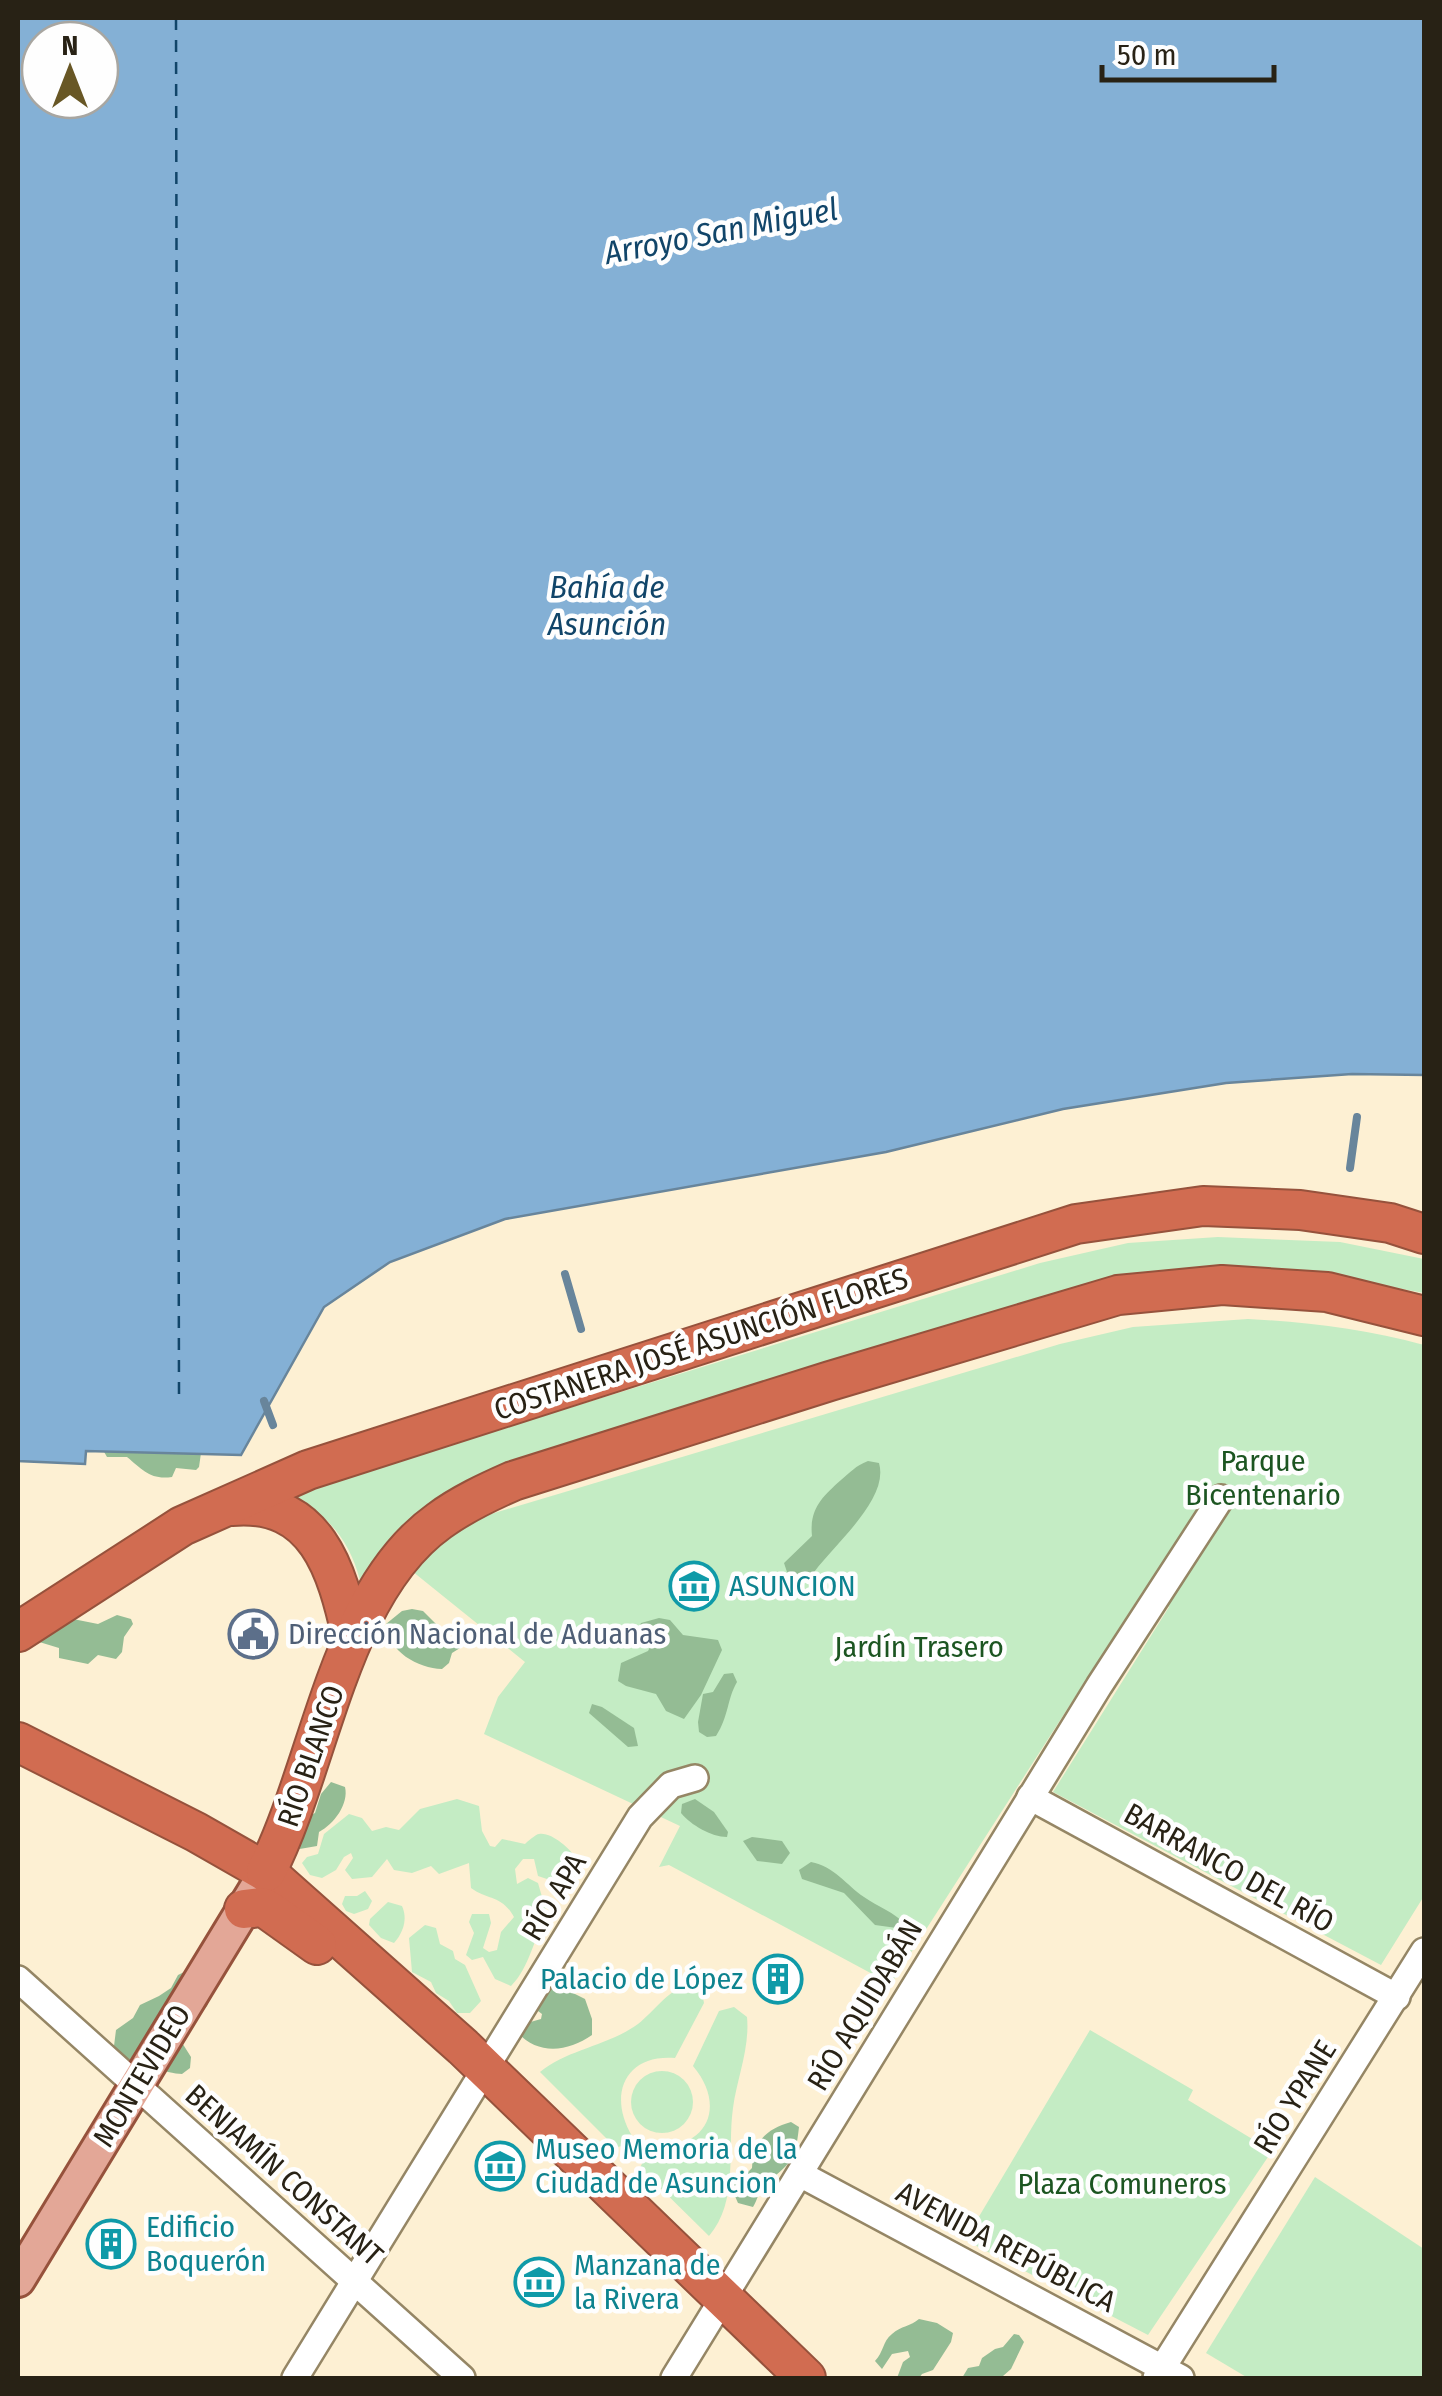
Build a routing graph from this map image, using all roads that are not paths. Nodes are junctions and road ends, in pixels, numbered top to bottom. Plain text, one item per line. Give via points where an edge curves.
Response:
1 (1424, 1234) edge
2 (1424, 1316) edge
3 (1222, 1498) dead end
4 (222, 1506) junction
5 (18, 1632) edge
6 (352, 1638) junction
7 (18, 1742) edge
8 (695, 1778) dead end
9 (1030, 1797) junction
10 (266, 1872) junction
11 (244, 1909) junction
12 (1424, 1952) edge
13 (18, 1979) edge
14 (1397, 1996) junction
15 (474, 2058) junction
16 (136, 2085) junction
17 (800, 2174) junction
18 (18, 2280) edge
19 (354, 2282) junction
20 (723, 2299) junction
21 (1166, 2375) edge
22 (295, 2378) edge
23 (462, 2378) edge
24 (674, 2378) edge
25 (806, 2378) edge

1 - 4 highway, COSTANERA JOSÉ ASUNCIÓN FLORES via 1300,1210 1203,1206 1076,1224 308,1470
2 - 6 highway via 1326,1292 1222,1285 1118,1296 830,1381 477,1497 417,1540
3 - 9 street, RÍO AQUIDABÁN
4 - 5 highway, COSTANERA JOSÉ ASUNCIÓN FLORES
4 - 6 highway via 266,1507 311,1534 330,1558
6 - 10 highway, RÍO BLANCO via 299,1799
7 - 10 highway
8 - 15 street, RÍO APA via 671,1785 640,1817
9 - 14 street, BARRANCO DEL RÍO
9 - 17 street, RÍO AQUIDABÁN
10 - 11 main road, MONTEVIDEO
10 - 15 highway
11 - 15 highway via 268,1910
11 - 16 main road, MONTEVIDEO
12 - 14 street, RÍO YPANE
13 - 16 street, BENJAMÍN CONSTANT
14 - 21 street, RÍO YPANE
15 - 19 street, RÍO APA
15 - 20 highway
16 - 18 main road, MONTEVIDEO
16 - 19 street, BENJAMÍN CONSTANT
17 - 20 street, RÍO AQUIDABÁN
17 - 21 street, AVENIDA REPÚBLICA
19 - 22 street, RÍO APA
19 - 23 street, BENJAMÍN CONSTANT
20 - 24 street, RÍO AQUIDABÁN
20 - 25 highway

